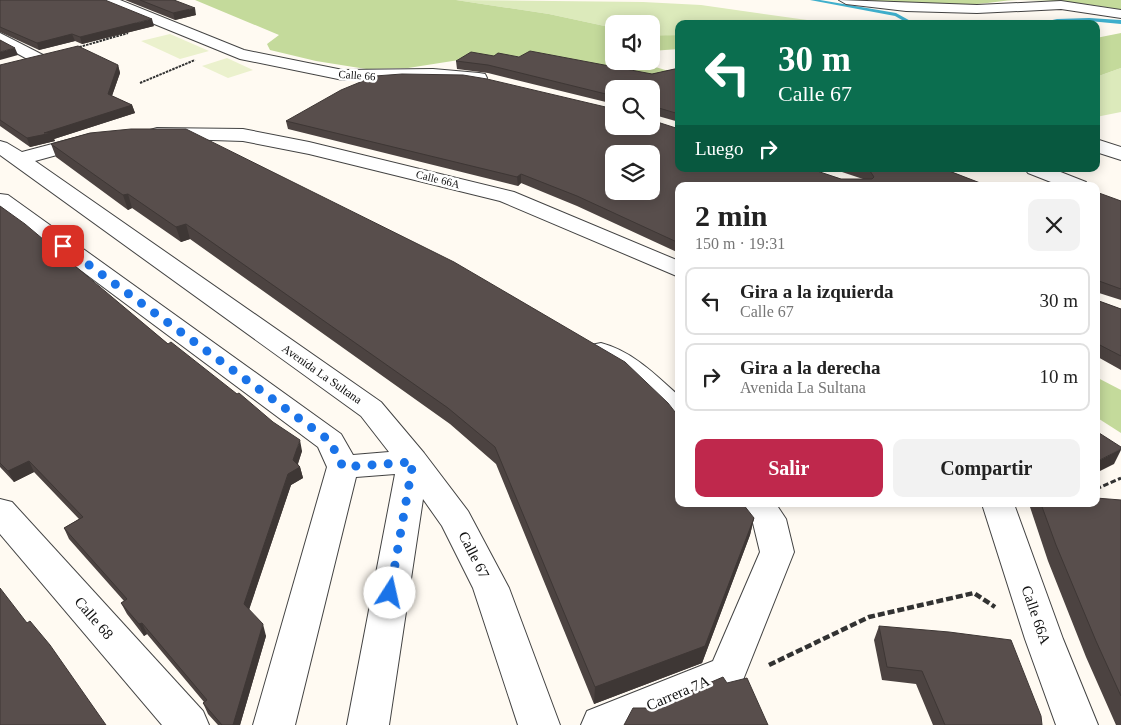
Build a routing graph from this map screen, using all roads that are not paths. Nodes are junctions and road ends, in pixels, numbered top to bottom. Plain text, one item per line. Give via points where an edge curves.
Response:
1 (108, 0) edge
2 (846, 0) edge
3 (1121, 14) edge
4 (0, 38) edge
5 (75, 48) edge
6 (37, 58) junction
7 (19, 62) edge
8 (498, 82) edge
9 (135, 134) edge
10 (186, 134) junction
11 (110, 137) edge
12 (1100, 146) edge
13 (10, 153) edge
14 (1121, 154) edge
15 (242, 158) edge
16 (1044, 172) edge
17 (1069, 182) edge
18 (0, 200) edge
19 (675, 268) edge
20 (584, 341) edge
21 (675, 408) edge
22 (413, 462) junction
23 (343, 467) junction
24 (759, 507) edge
25 (999, 507) edge
26 (0, 511) edge
27 (188, 725) edge
28 (274, 725) edge
29 (368, 725) edge
30 (539, 725) edge
31 (602, 725) edge
32 (1077, 725) edge

1 - 8 street, Calle 66 via 240,54 344,75 434,74
2 - 3 street via 906,7 977,9 1061,5
4 - 6 street
5 - 6 street
6 - 7 street
9 - 10 street, Calle 66A
10 - 15 street, Calle 66A
10 - 19 street, Calle 66A via 243,135 507,196
11 - 13 street
12 - 14 street
13 - 22 street, Avenida La Sultana via 372,409
16 - 17 street
18 - 23 street via 330,441
20 - 21 street via 635,371
22 - 23 street
22 - 29 street
22 - 30 street, Calle 67 via 456,520 491,588
23 - 28 street
24 - 31 street, Carrera 7A via 769,519 777,552 726,674
25 - 32 street, Calle 66A
26 - 27 street, Calle 68

